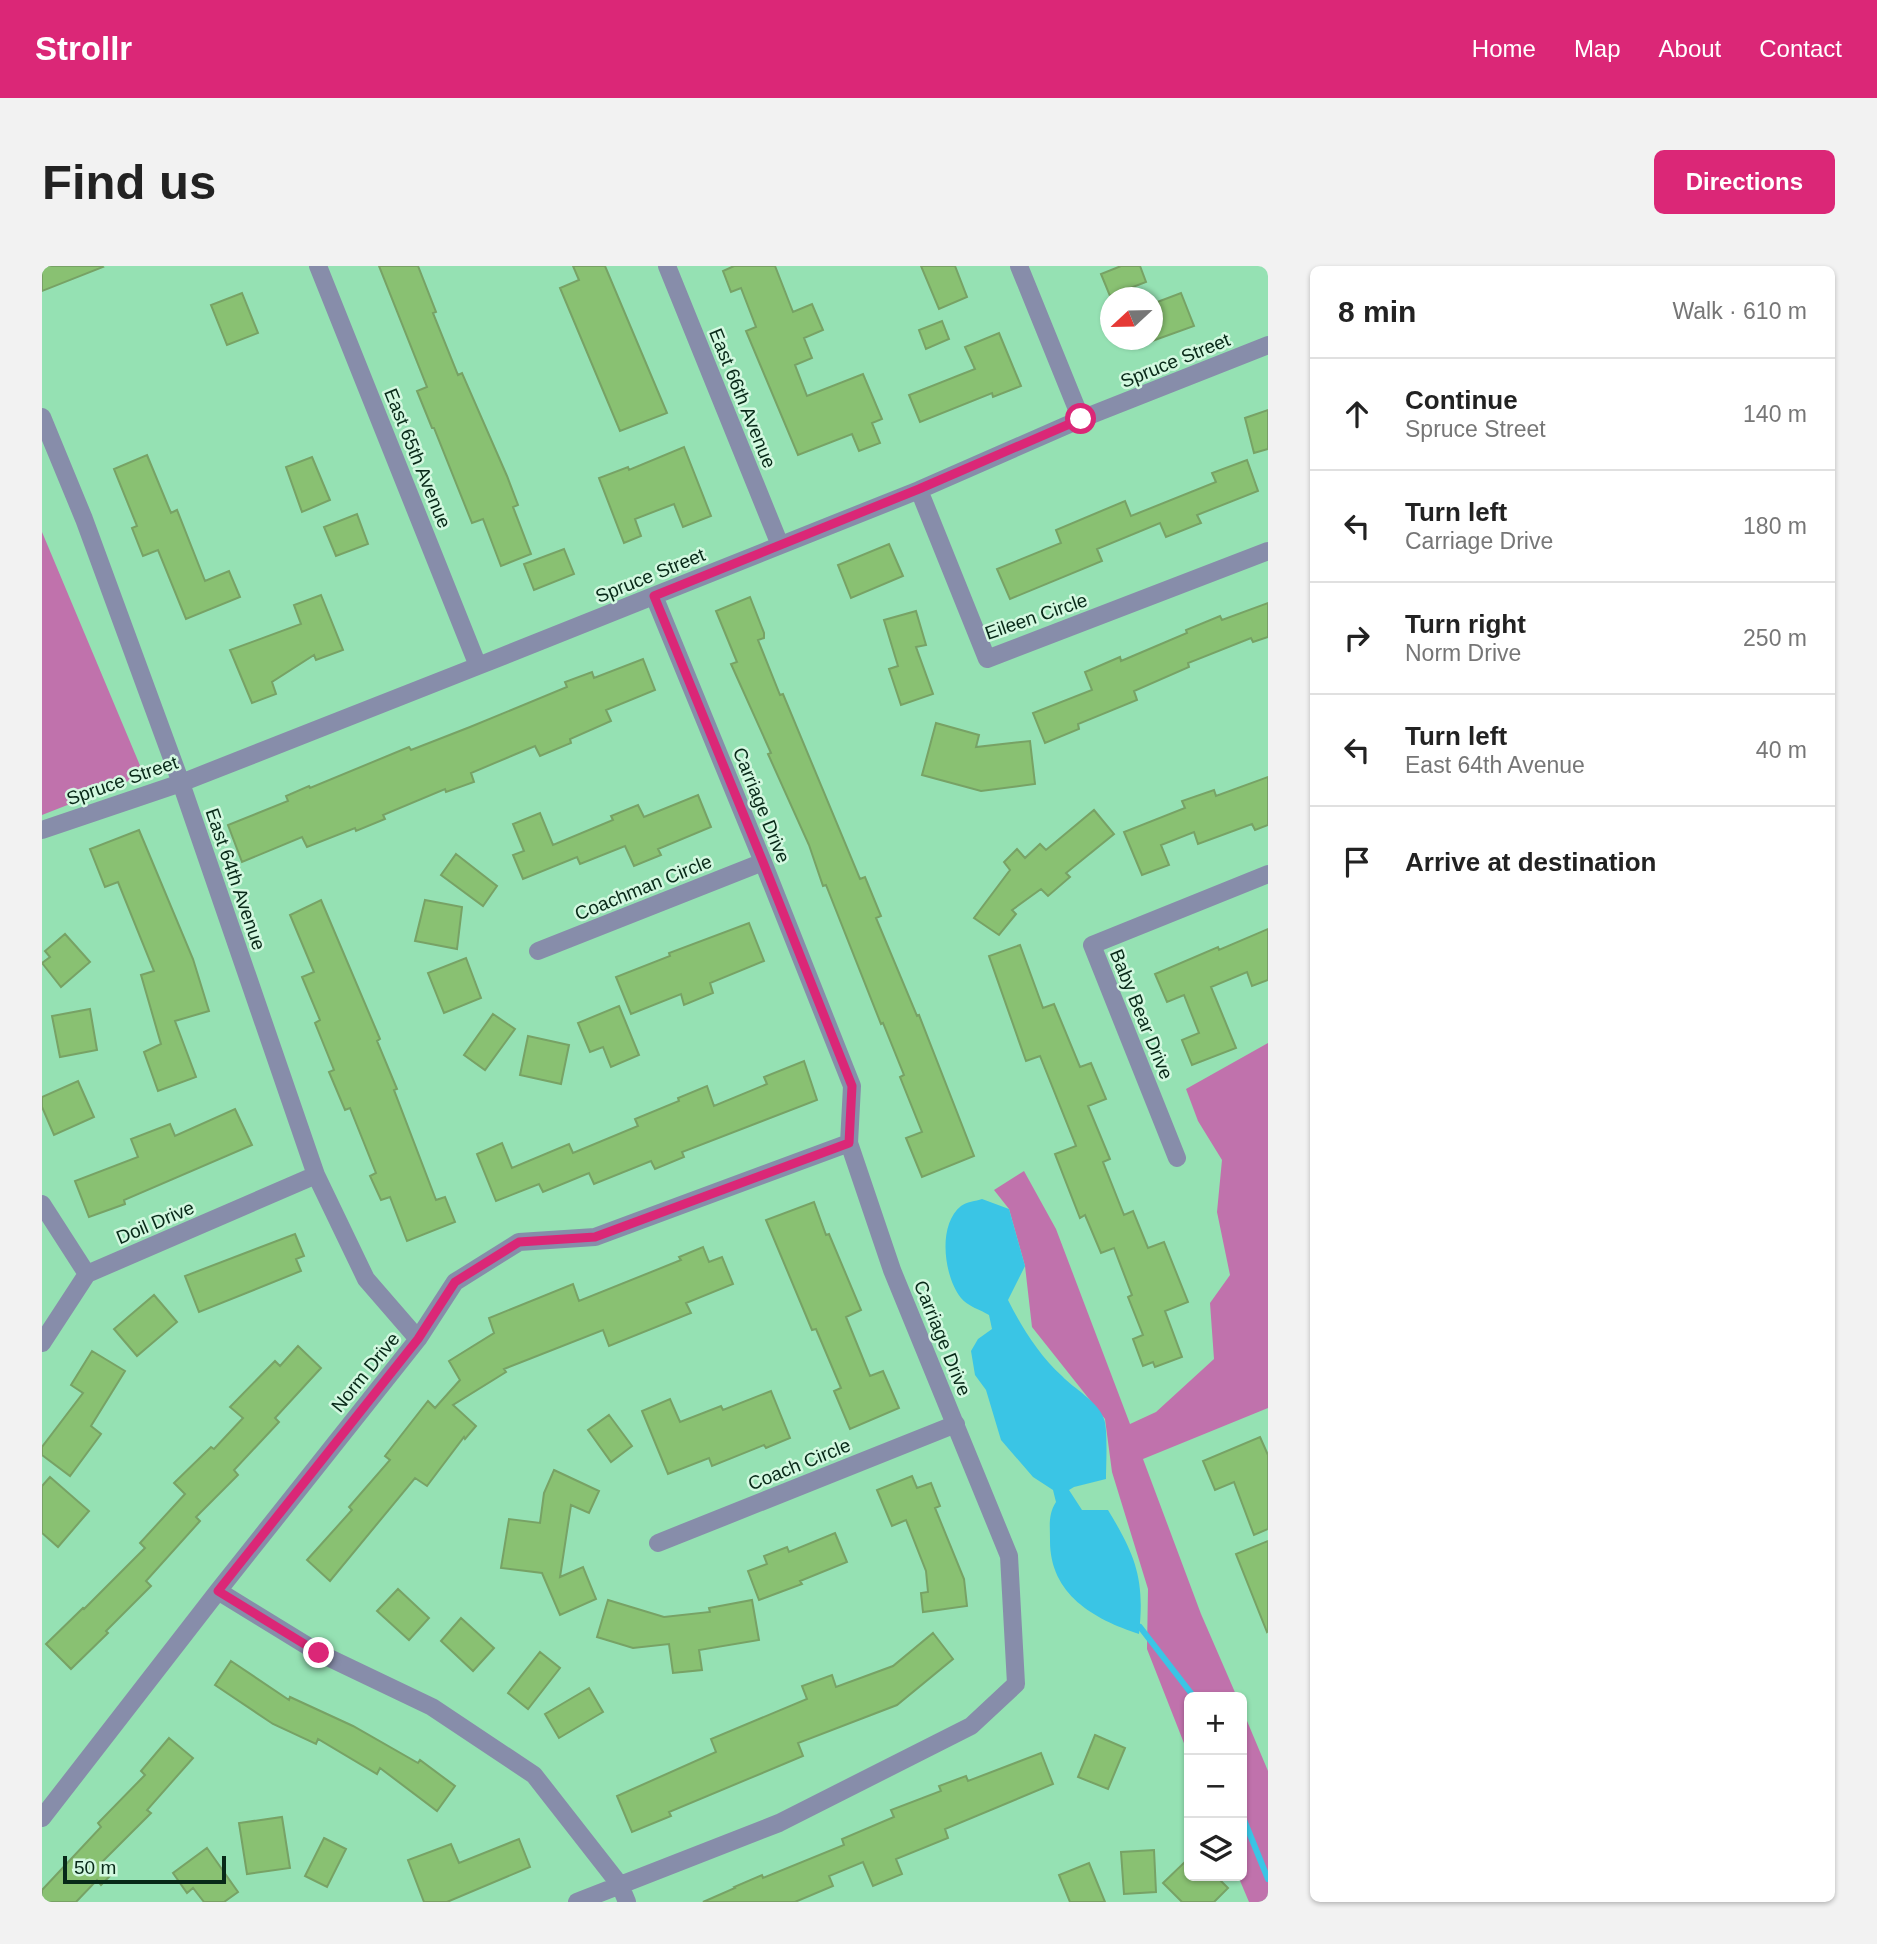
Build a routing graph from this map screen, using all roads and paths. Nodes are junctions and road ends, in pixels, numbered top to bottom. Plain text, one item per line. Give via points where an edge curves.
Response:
1 (318, 266) edge
2 (667, 266) edge
3 (1019, 266) edge
4 (1268, 345) edge
5 (42, 417) edge
6 (1081, 419) junction
7 (919, 489) junction
8 (780, 545) junction
9 (1268, 551) edge
10 (654, 596) junction
11 (478, 666) junction
12 (181, 783) junction
13 (42, 830) edge
14 (763, 862) junction
15 (1268, 874) edge
16 (538, 951) dead end
17 (849, 1143) junction
18 (1177, 1158) dead end
19 (316, 1175) junction
20 (42, 1204) edge
21 (87, 1274) junction
22 (418, 1339) junction
23 (42, 1343) edge
24 (956, 1424) junction
25 (658, 1543) dead end
26 (218, 1591) junction
27 (44, 1813) edge
28 (620, 1885) junction
29 (578, 1902) edge
30 (627, 1902) edge

1 - 11 street, East 65th Avenue
2 - 8 street, East 66th Avenue
3 - 6 street
4 - 6 street, Spruce Street
5 - 12 street, East 64th Avenue
6 - 7 street, Spruce Street
7 - 8 street, Spruce Street
7 - 9 street, Eileen Circle via 986,659
8 - 10 street, Spruce Street
10 - 11 street, Spruce Street
10 - 14 street, Carriage Drive
11 - 12 street, Spruce Street
12 - 13 street, Spruce Street
12 - 19 street, East 64th Avenue
14 - 16 street, Coachman Circle
14 - 17 street, Carriage Drive via 852,1086
15 - 18 street, Baby Bear Drive via 1092,945
17 - 22 street, Norm Drive via 595,1237 519,1242 455,1282
17 - 24 street, Carriage Drive via 892,1270
19 - 21 street, Doil Drive
19 - 22 street, East 64th Avenue via 366,1279
20 - 21 street
21 - 23 street
22 - 26 street, Norm Drive
24 - 25 street, Coach Circle
24 - 28 street, Carriage Drive via 1009,1556 1016,1684 971,1726 779,1823
26 - 27 street, Norm Drive
26 - 28 street via 319,1653 432,1707 534,1775
28 - 29 street
28 - 30 street

